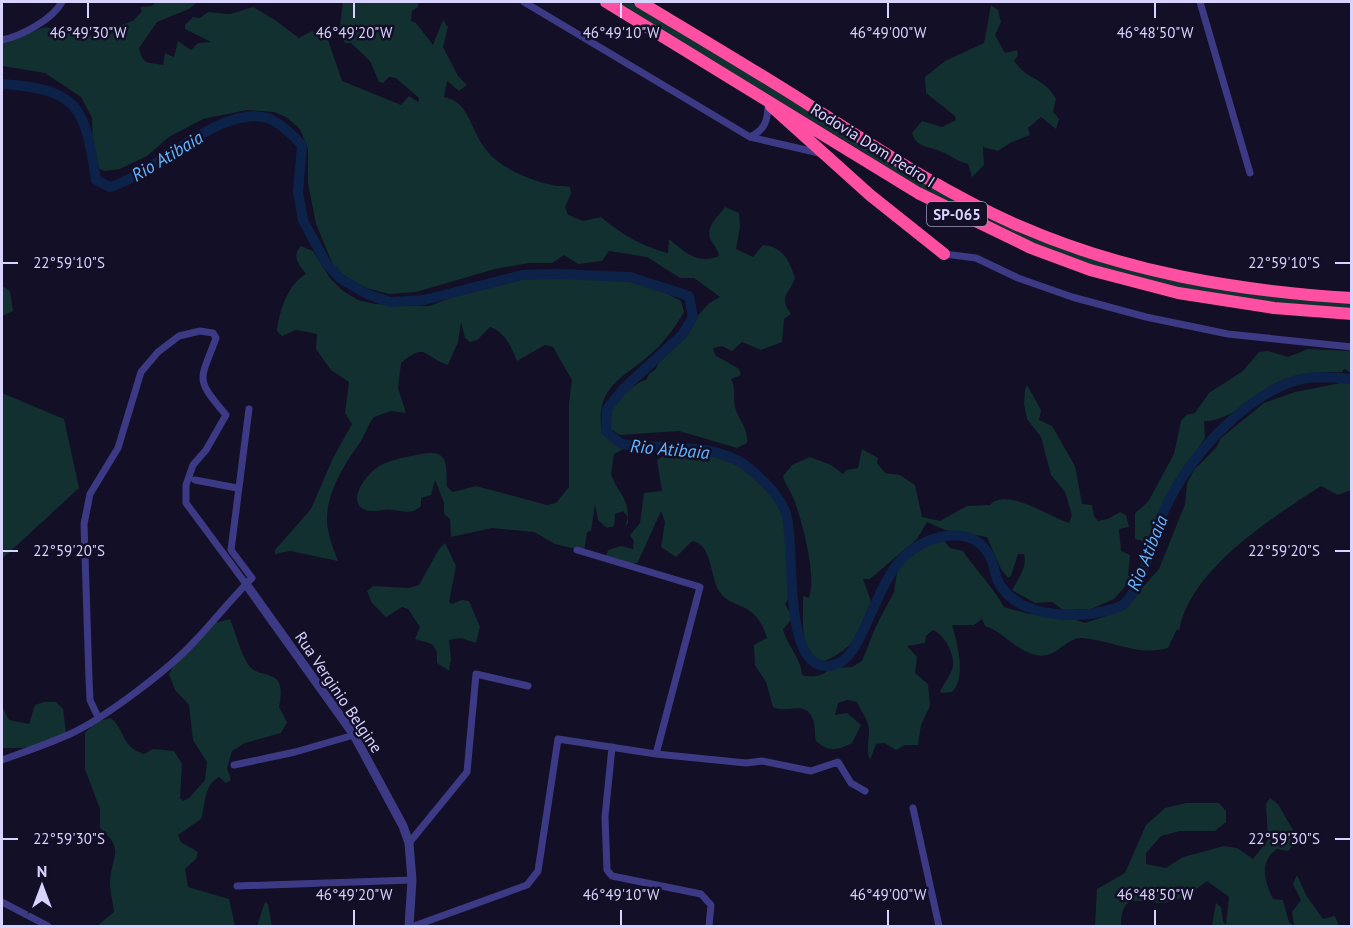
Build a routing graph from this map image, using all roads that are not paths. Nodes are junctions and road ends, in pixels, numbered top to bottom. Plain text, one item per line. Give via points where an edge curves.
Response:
1 (62, 2) edge
2 (524, 2) edge
3 (606, 2) edge
4 (640, 2) edge
5 (1200, 2) edge
6 (2, 40) edge
7 (726, 73) junction
8 (768, 104) junction
9 (750, 137) junction
10 (824, 155) junction
11 (1250, 173) dead end
12 (944, 254) joint
13 (1352, 298) edge
14 (1352, 314) edge
15 (1352, 347) edge
16 (249, 410) dead end
17 (195, 480) dead end
18 (237, 488) junction
19 (577, 550) dead end
20 (249, 581) junction
21 (528, 686) dead end
22 (98, 717) junction
23 (354, 735) junction
24 (612, 747) junction
25 (656, 754) junction
26 (2, 760) edge
27 (234, 765) dead end
28 (865, 791) dead end
29 (913, 808) dead end
30 (409, 843) junction
31 (412, 880) junction
32 (237, 886) dead end
33 (2, 902) edge
34 (48, 927) edge
35 (411, 927) edge
36 (709, 927) edge
37 (939, 927) edge

1 - 6 street via 38,24
2 - 9 street
3 - 7 highway, Rodovia Dom Pedro I / SP-065
4 - 13 highway, Rodovia Dom Pedro I / SP-065 via 923,178 1019,226 1122,263 1186,279 1280,293
5 - 11 street
7 - 8 highway
7 - 14 highway, Rodovia Dom Pedro I / SP-065 via 918,193 1040,252 1124,280 1210,299
8 - 9 street via 766,124
8 - 10 highway
9 - 10 street
10 - 12 highway
12 - 15 street via 976,258 1072,297 1146,316 1228,334
16 - 18 street
17 - 18 street
18 - 20 street via 231,550
19 - 25 street via 700,587
20 - 22 street via 169,665
20 - 22 street via 186,503 186,485 193,465 226,415 202,381 201,372 216,338 213,333 200,331 180,336 158,352 141,372 118,448 90,494 84,524 89,680 90,700
20 - 23 street, Rua Verginio Belgine
21 - 30 street via 476,674 467,772
22 - 26 street via 70,734
23 - 27 street
23 - 30 street, Rua Verginio Belgine
24 - 25 street
24 - 35 street via 558,739 538,871 527,885
24 - 36 street via 605,818 607,870 612,876 701,894 711,905
25 - 28 street via 746,763 762,761 811,771 838,762 851,783
29 - 37 street
30 - 31 street, Rua Verginio Belgine
31 - 32 street
31 - 35 street, Rua Verginio Belgine
33 - 34 street

